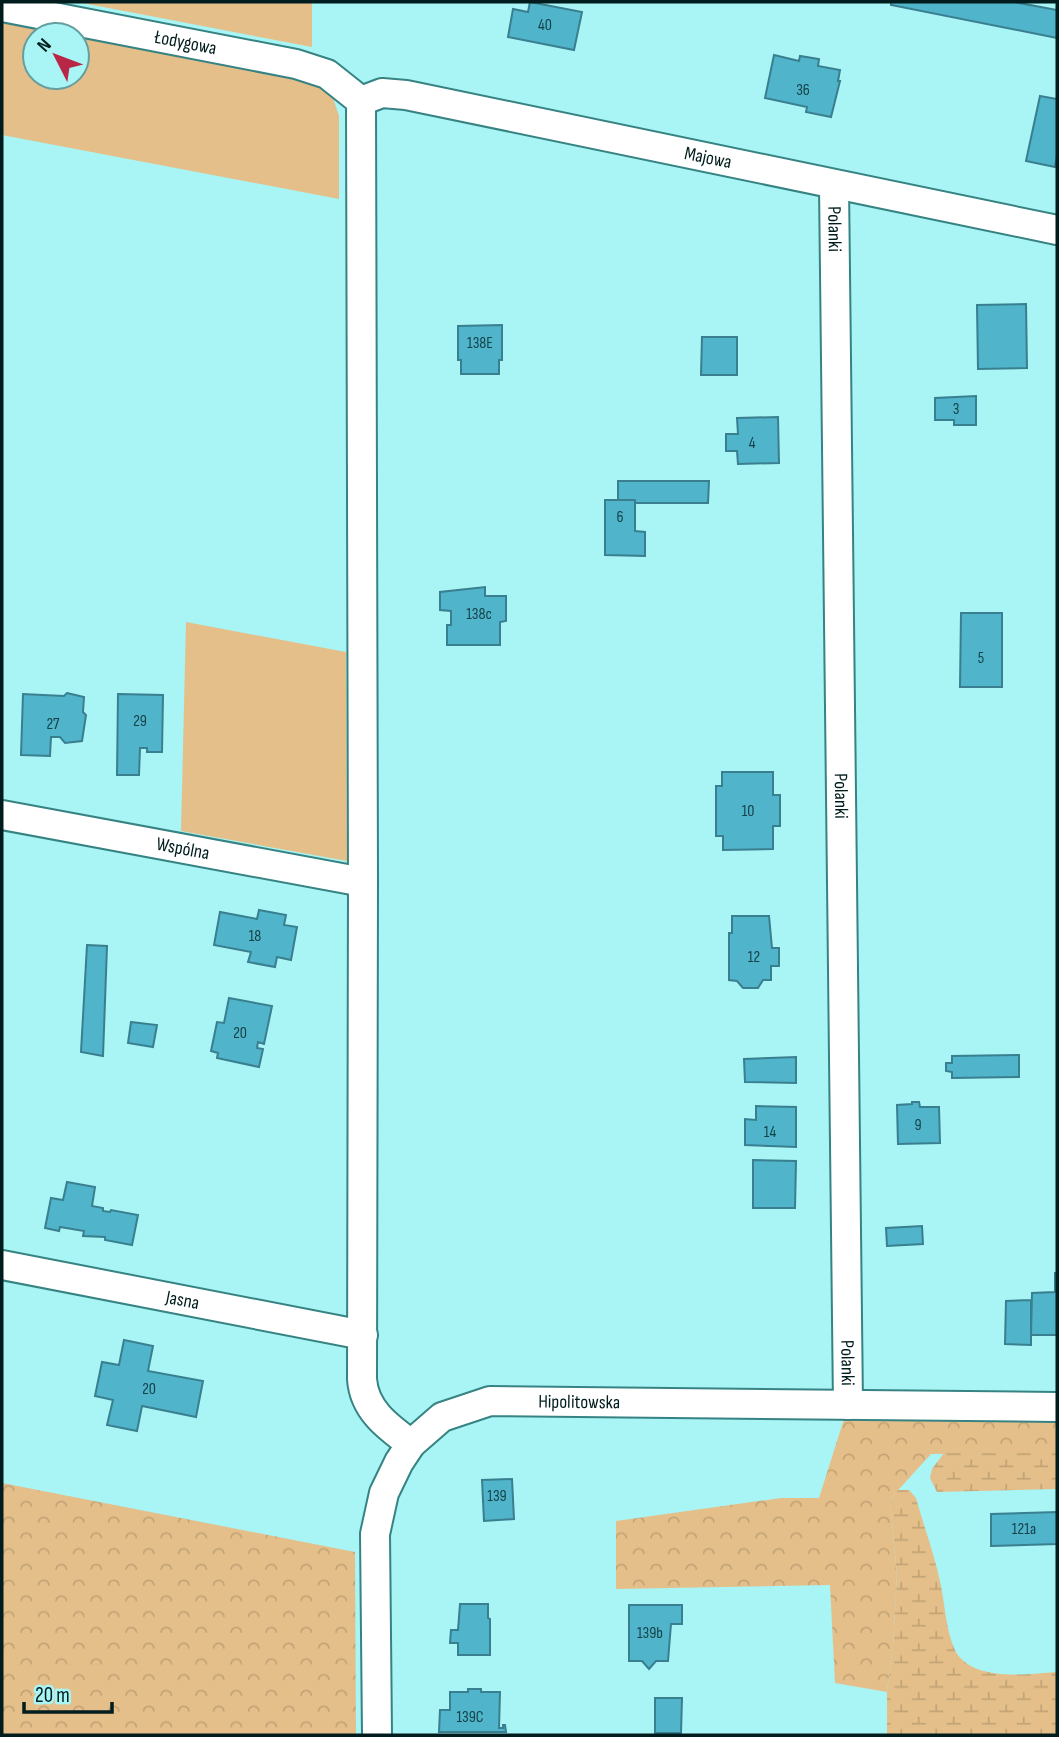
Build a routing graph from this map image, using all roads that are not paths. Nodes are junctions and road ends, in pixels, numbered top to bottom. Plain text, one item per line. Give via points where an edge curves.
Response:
1 (2, 7) edge
2 (361, 101) junction
3 (834, 185) junction
4 (1057, 230) edge
5 (2, 815) edge
6 (363, 882) junction
7 (2, 1265) edge
8 (363, 1335) junction
9 (848, 1405) junction
10 (1057, 1407) edge
11 (411, 1444) junction
12 (377, 1735) edge

1 - 2 street, Łodygowa via 296,64 327,74
2 - 3 street, Majowa via 382,93 406,95
2 - 6 street
3 - 4 street, Majowa
3 - 9 street, Polanki
5 - 6 street, Wspólna
6 - 8 street
7 - 8 street, Jasna
8 - 11 street via 363,1391 373,1411
9 - 10 street, Hipolitowska
9 - 11 street, Hipolitowska via 490,1401 442,1417
11 - 12 street, Hipolitowska via 384,1493 375,1534

